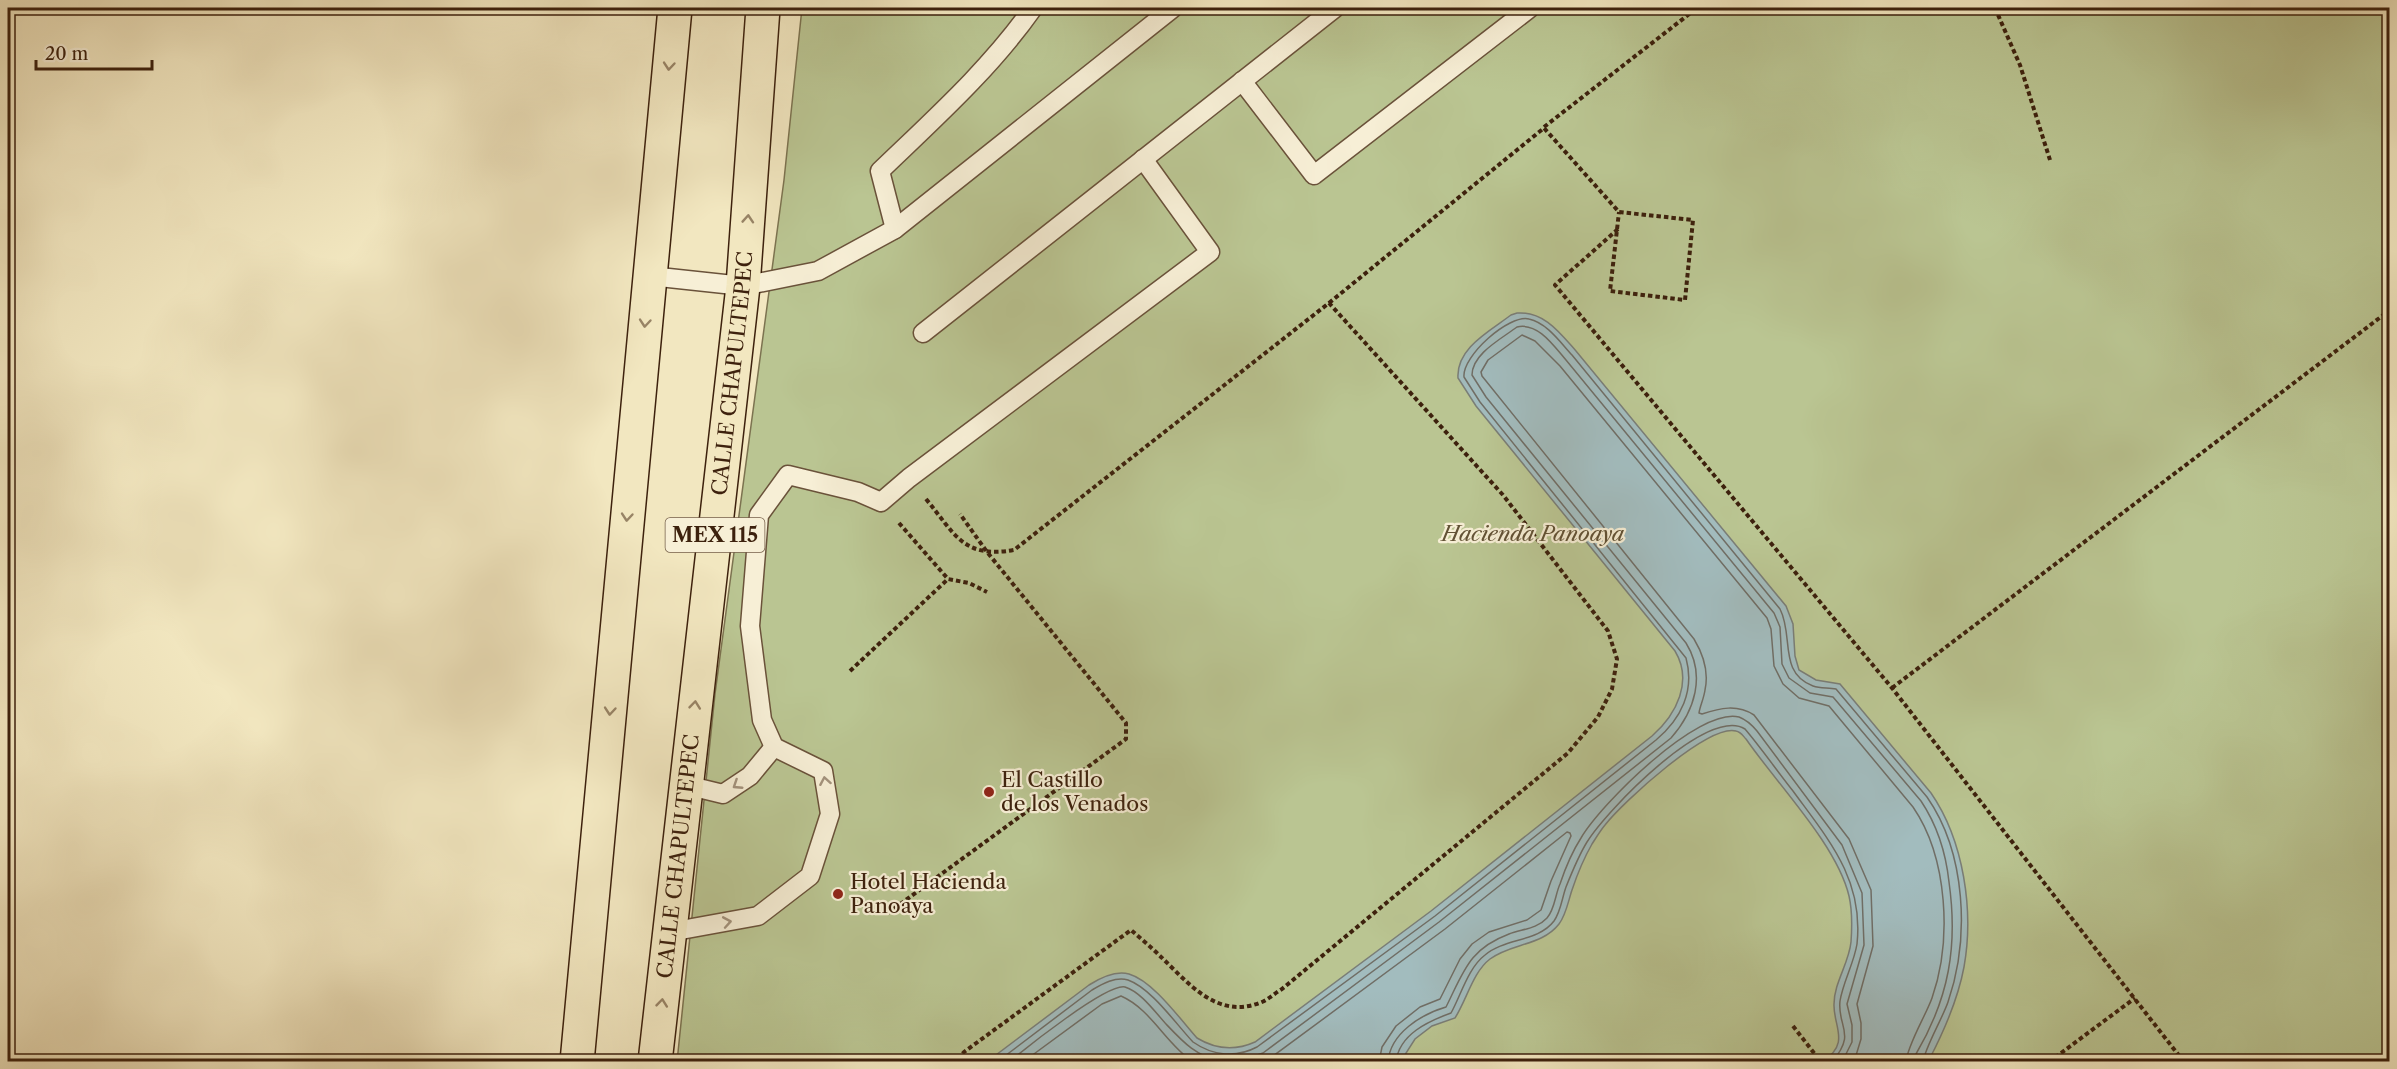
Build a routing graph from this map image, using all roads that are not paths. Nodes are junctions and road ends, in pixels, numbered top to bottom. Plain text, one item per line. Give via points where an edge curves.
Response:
1 (675, 8) edge
2 (763, 8) edge
3 (1033, 8) edge
4 (1173, 8) edge
5 (1335, 8) edge
6 (1530, 8) edge
7 (1242, 81) junction
8 (1143, 159) junction
9 (895, 229) junction
10 (650, 276) junction
11 (743, 286) junction
12 (923, 333) dead end
13 (774, 747) junction
14 (686, 785) junction
15 (670, 932) junction
16 (578, 1062) edge
17 (655, 1062) edge

1 -> 10 main road
11 -> 2 main road, CALLE CHAPULTEPEC / MEX 115
3 - 9 lane via 1010,41 880,171
4 - 9 lane
5 - 7 lane
6 - 7 lane via 1314,175
7 - 8 lane
8 - 12 lane
8 - 13 lane via 1210,252 881,502 858,492 788,475 759,515 750,626 762,720
9 - 11 lane via 818,271
10 - 11 lane
10 -> 16 main road
14 -> 11 main road, CALLE CHAPULTEPEC / MEX 115
13 -> 14 lane via 750,776 723,794
15 -> 13 lane via 758,916 810,876 830,814 823,771
14 - 15 main road, CALLE CHAPULTEPEC / MEX 115
17 -> 15 main road, CALLE CHAPULTEPEC / MEX 115

